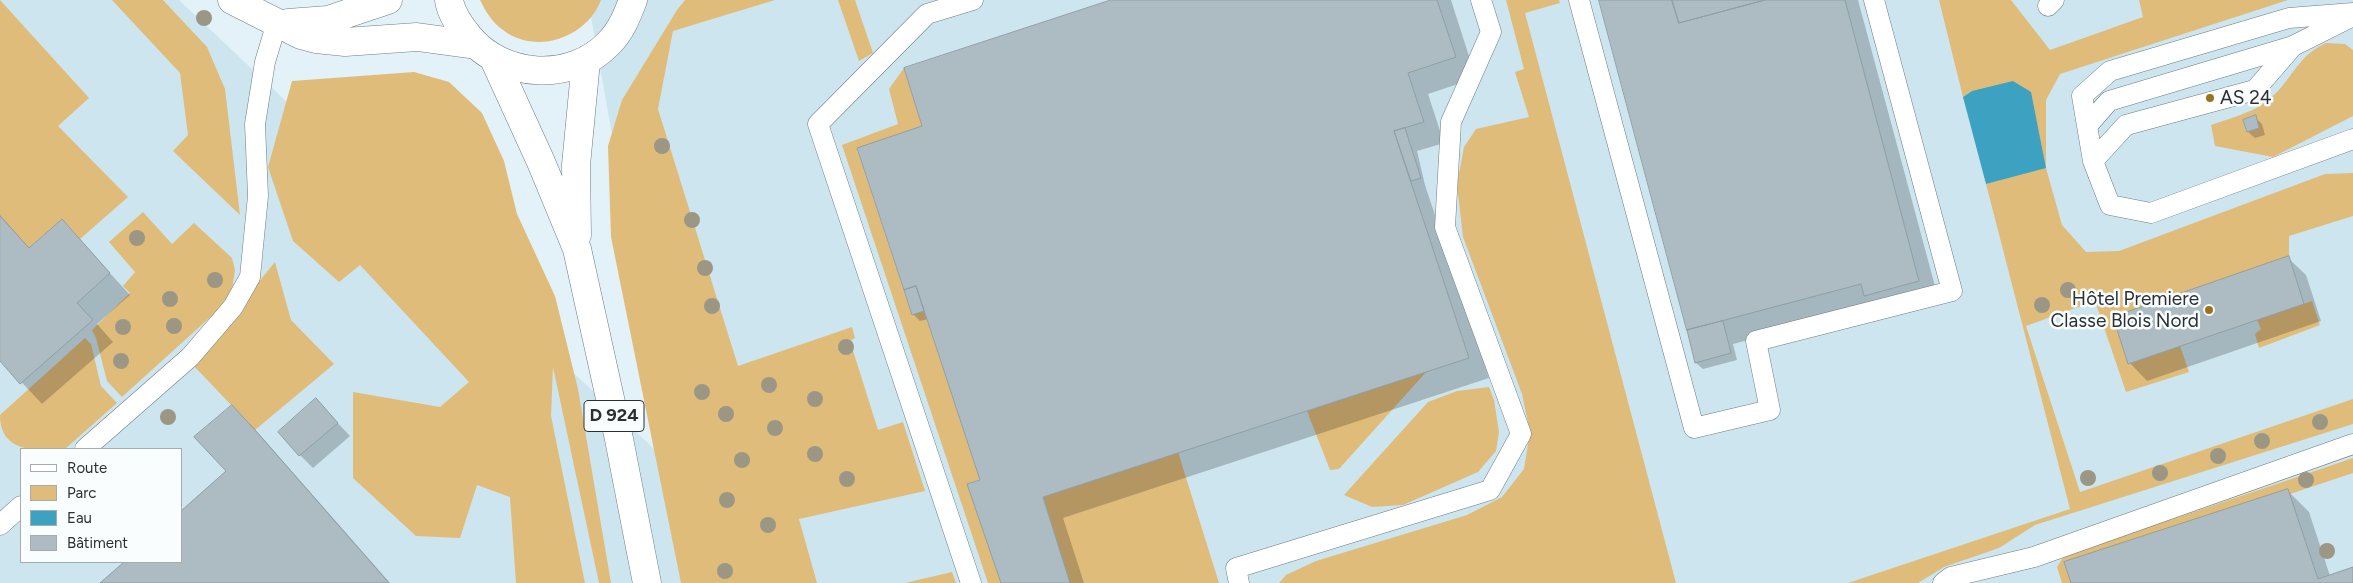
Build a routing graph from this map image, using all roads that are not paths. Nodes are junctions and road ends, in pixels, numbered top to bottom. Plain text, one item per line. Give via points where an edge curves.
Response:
1 (232, 0) edge
2 (388, 0) edge
3 (449, 0) edge
4 (633, 0) edge
5 (973, 0) edge
6 (1481, 0) edge
7 (1579, 0) edge
8 (1874, 0) edge
9 (2353, 14) edge
10 (277, 22) junction
11 (2293, 46) junction
12 (485, 52) junction
13 (586, 61) junction
14 (2087, 126) junction
15 (2353, 139) edge
16 (2093, 161) junction
17 (577, 250) junction
18 (2353, 444) edge
19 (87, 448) edge
20 (20, 507) edge
21 (0, 525) edge
22 (647, 583) edge
23 (971, 583) edge
24 (1239, 583) edge
25 (1943, 583) edge

1 - 10 main road
2 - 10 main road via 328,20
3 - 12 main road, D 924 via 461,28
4 - 13 main road via 626,21 609,44
5 - 23 lane via 927,14 818,124
6 - 24 lane via 1491,32 1451,122 1446,227 1521,434 1490,490 1236,568
7 - 8 lane via 1694,428 1770,410 1756,341 1952,291
9 - 11 lane
9 - 14 lane via 2289,18 2110,71 2082,96
10 - 12 main road via 316,39 345,42 417,37
10 - 19 lane via 265,62 255,124 258,196 250,277 233,307 190,357
11 - 14 lane via 2108,101
11 - 16 lane via 2255,90 2126,125
12 - 13 main road via 524,70 556,71
12 - 17 main road, D 924 via 541,162
13 - 17 main road, D 924 via 576,165
14 - 16 lane
15 - 16 lane via 2151,213 2110,206
17 - 22 main road, D 924
18 - 25 lane via 2034,557 1951,577
20 - 21 lane

